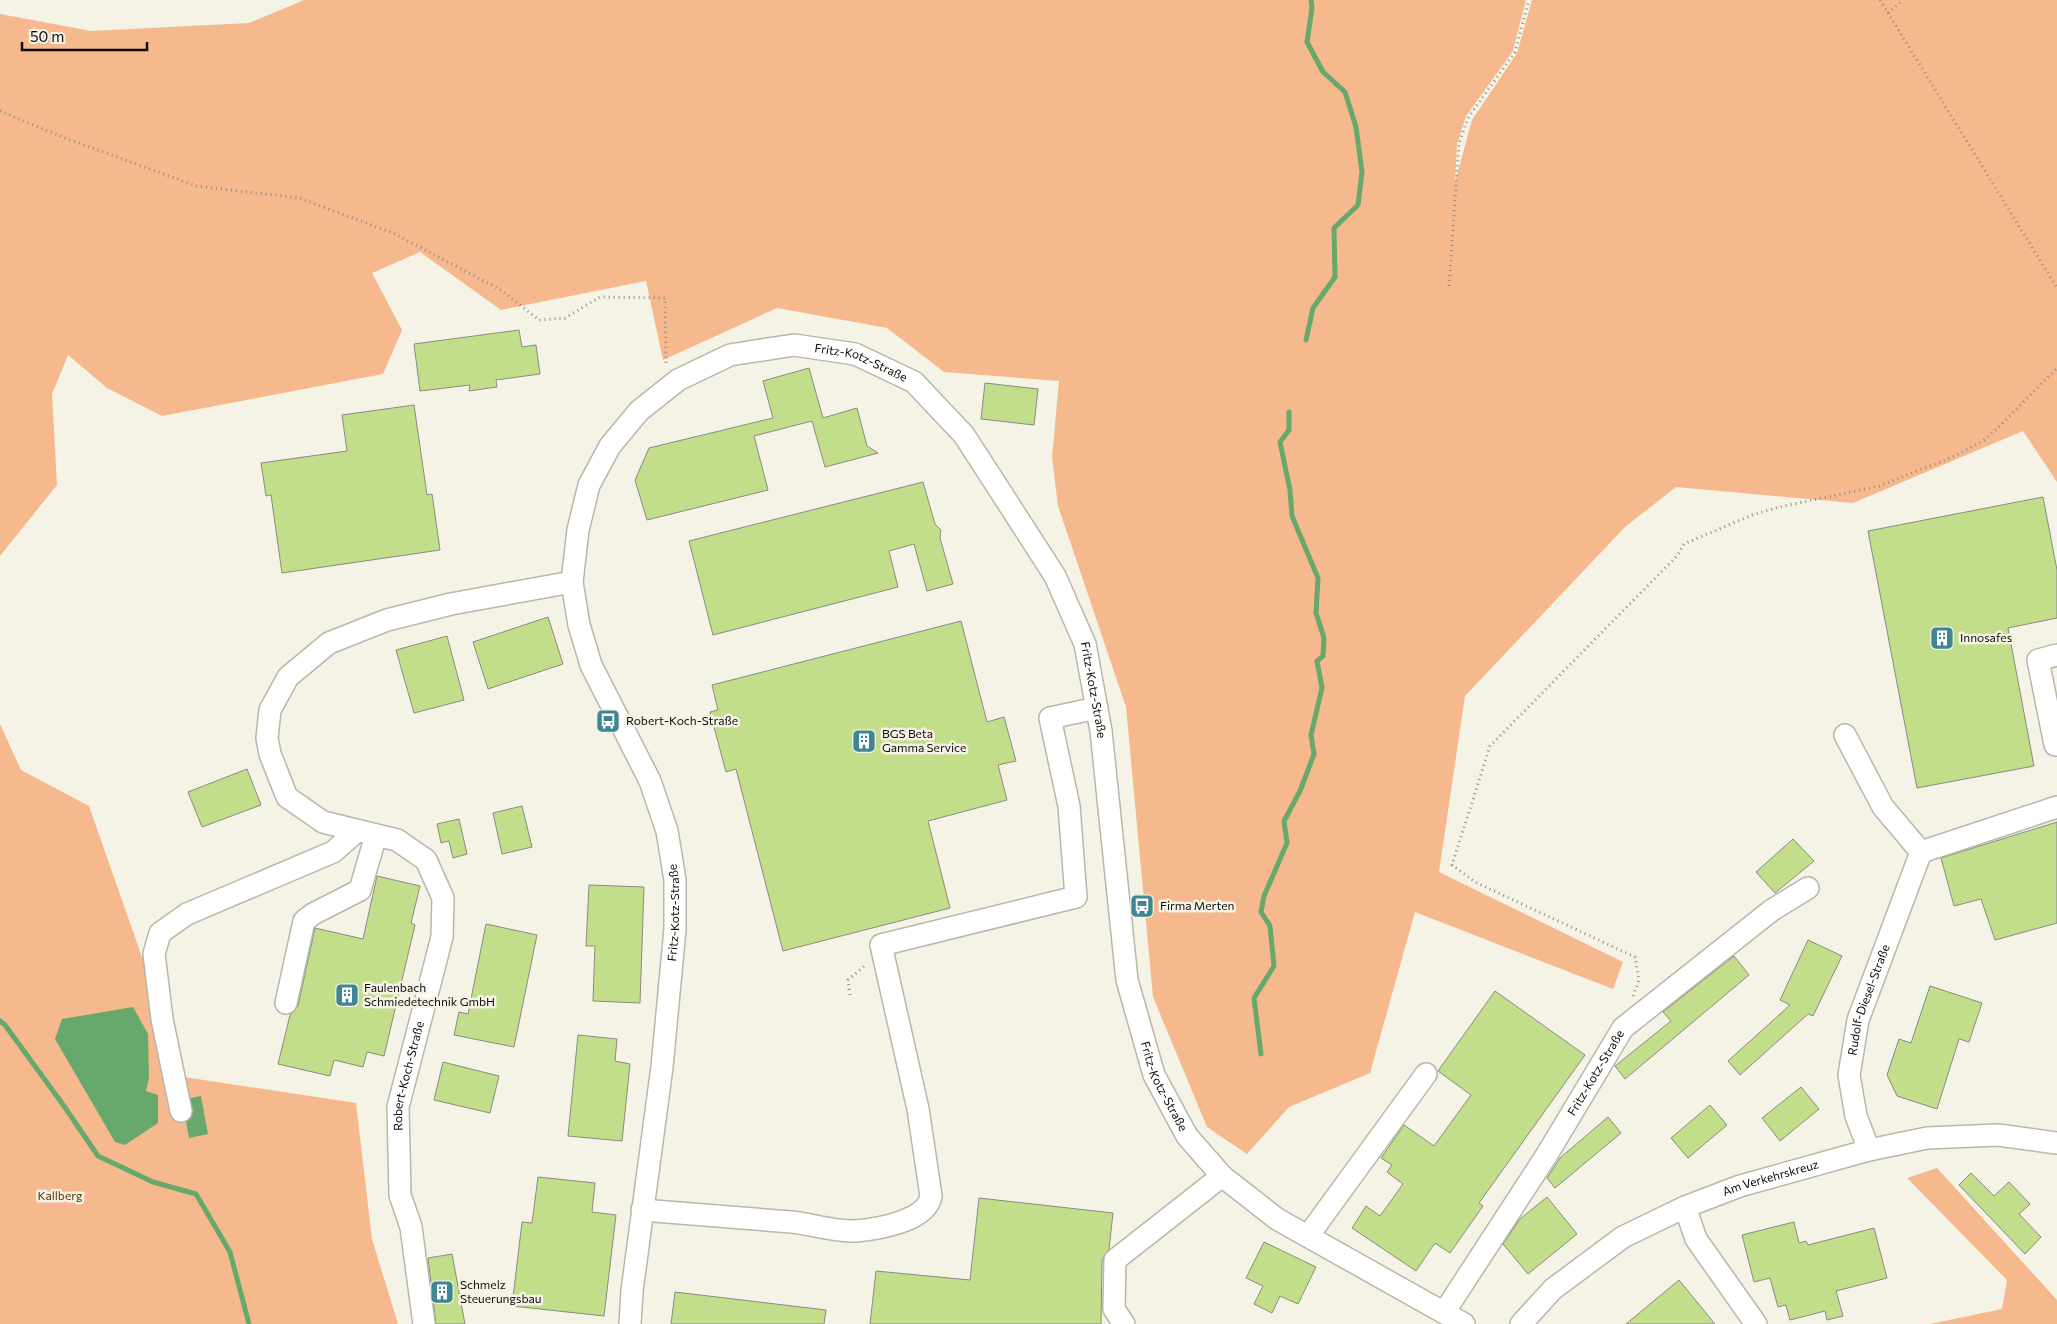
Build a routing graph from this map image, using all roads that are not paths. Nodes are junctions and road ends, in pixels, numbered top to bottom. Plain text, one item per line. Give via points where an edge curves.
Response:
1 (572, 582) junction
2 (2057, 655) edge
3 (2052, 705) edge
4 (1097, 708) junction
5 (1845, 735) dead end
6 (2057, 745) edge
7 (2057, 807) edge
8 (366, 833) junction
9 (1921, 852) junction
10 (1808, 888) dead end
11 (286, 1003) dead end
12 (1426, 1074) dead end
13 (181, 1111) dead end
14 (2057, 1143) edge
15 (1869, 1150) junction
16 (1222, 1176) junction
17 (1685, 1207) junction
18 (642, 1210) junction
19 (1308, 1236) junction
20 (1445, 1311) junction
21 (424, 1324) edge
22 (630, 1324) edge
23 (1124, 1324) edge
24 (1464, 1324) edge
25 (1521, 1324) edge
26 (1756, 1324) edge

1 - 4 street, Fritz-Kotz-Straße via 578,530 589,485 610,446 639,411 678,380 730,355 794,345 855,354 914,382 964,435 1055,576 1085,644
1 - 8 street, Robert-Koch-Straße via 451,604 387,620 329,644 288,677 270,710 267,738 287,797 323,822
1 - 18 street, Fritz-Kotz-Straße via 579,624 591,665 650,781 667,831 675,880 675,929 662,1067
2 - 3 street via 2038,660
3 - 6 street
4 - 16 street, Fritz-Kotz-Straße via 1127,980 1154,1075 1187,1136
4 - 18 street via 1050,718 1069,806 1076,897 881,945 918,1109 929,1205 906,1221 855,1231
5 - 9 street via 1883,807
7 - 9 street
8 - 11 street via 360,890 304,921
8 - 13 street via 333,852 187,914 160,933 154,954 162,1019
8 - 21 street, Robert-Koch-Straße via 397,840 426,860 443,898 442,937 398,1107 400,1195 411,1227
9 - 15 street, Rudolf-Diesel-Straße via 1858,1020 1849,1075 1856,1116
10 - 20 street, Fritz-Kotz-Straße via 1772,910 1623,1028 1546,1156
12 - 19 street
14 - 15 street, Am Verkehrskreuz via 1998,1135 1927,1138
15 - 17 street, Am Verkehrskreuz via 1740,1186
16 - 19 street, Fritz-Kotz-Straße via 1277,1219
16 - 23 street via 1115,1260 1114,1309
17 - 25 street, Am Verkehrskreuz via 1623,1237 1553,1290
17 - 26 street via 1696,1239
18 - 22 street, Fritz-Kotz-Straße
19 - 20 street, Fritz-Kotz-Straße
20 - 24 street, Fritz-Kotz-Straße

